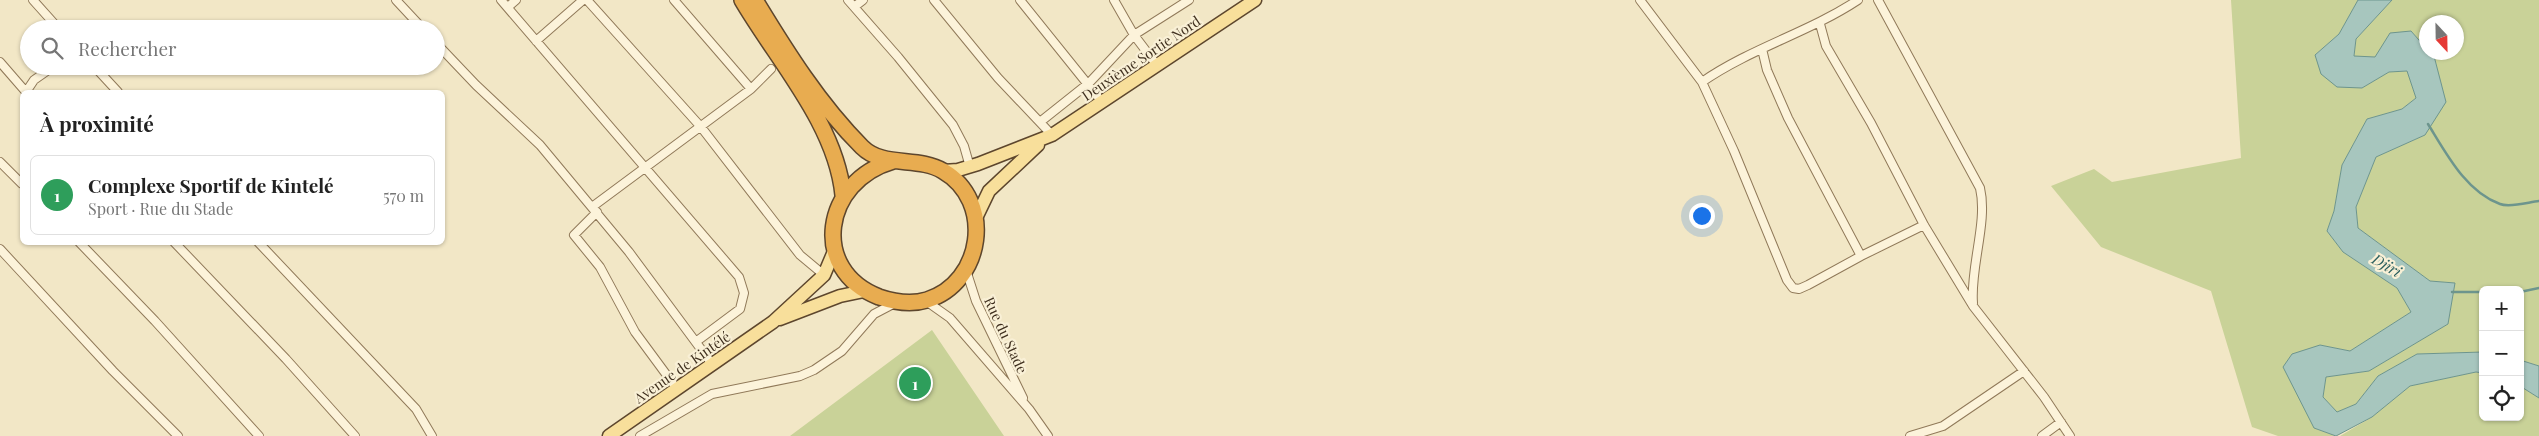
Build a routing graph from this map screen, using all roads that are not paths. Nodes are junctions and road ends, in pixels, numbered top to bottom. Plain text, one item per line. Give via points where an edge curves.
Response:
1 (32, 0) edge
2 (396, 0) edge
3 (501, 0) edge
4 (516, 0) edge
5 (583, 0) edge
6 (587, 0) edge
7 (674, 0) edge
8 (742, 0) edge
9 (755, 0) edge
10 (848, 0) edge
11 (862, 0) edge
12 (934, 0) edge
13 (1020, 0) edge
14 (1114, 0) edge
15 (1189, 0) edge
16 (1255, 0) edge
17 (1640, 0) edge
18 (1858, 0) edge
19 (1878, 0) edge
20 (508, 7) junction
21 (854, 7) junction
22 (51, 20) edge
23 (415, 20) edge
24 (1820, 24) junction
25 (1134, 35) junction
26 (536, 41) junction
27 (1762, 49) junction
28 (445, 52) edge
29 (0, 62) edge
30 (1156, 64) junction
31 (771, 69) dead end
32 (41, 75) edge
33 (102, 75) edge
34 (1702, 82) junction
35 (1089, 83) junction
36 (751, 89) junction
37 (24, 90) edge
38 (27, 90) edge
39 (116, 90) edge
40 (1102, 102) junction
41 (1040, 122) junction
42 (700, 127) junction
43 (1048, 137) junction
44 (893, 161) junction
45 (0, 162) edge
46 (645, 166) junction
47 (970, 166) junction
48 (944, 171) junction
49 (20, 182) edge
50 (843, 195) junction
51 (594, 210) junction
52 (976, 218) junction
53 (1924, 225) junction
54 (82, 245) edge
55 (177, 245) edge
56 (261, 245) edge
57 (0, 249) edge
58 (835, 249) junction
59 (1861, 256) junction
60 (966, 270) junction
61 (824, 275) junction
62 (864, 291) junction
63 (926, 300) junction
64 (895, 303) junction
65 (1973, 306) junction
66 (773, 322) junction
67 (697, 341) junction
68 (712, 364) junction
69 (2024, 371) junction
70 (677, 389) junction
71 (1029, 409) junction
72 (2061, 422) junction
73 (178, 436) edge
74 (260, 436) edge
75 (355, 436) edge
76 (432, 436) edge
77 (608, 436) edge
78 (640, 436) edge
79 (1048, 436) edge
80 (1910, 436) edge
81 (2042, 436) edge
82 (2070, 436) edge

1 - 22 street
2 - 23 street
3 - 20 street
4 - 20 street
5 - 26 street
6 - 42 street
7 - 36 street
8 - 50 highway via 812,109 838,167
9 - 44 highway via 824,102 850,134 863,148
10 - 21 street
11 - 21 street
12 - 41 street via 998,78
13 - 35 street
14 - 25 street
15 - 25 street
16 - 30 main road, Deuxième Sortie Nord
17 - 34 street
18 - 24 street
19 - 65 street via 1980,188 1982,203
20 - 26 street
21 - 47 street via 953,125
24 - 27 street
24 - 53 street via 1826,46 1867,114
25 - 30 street
25 - 35 street
26 - 46 street
27 - 34 street via 1727,64
27 - 59 street via 1767,70 1788,118
28 - 51 street via 540,145
29 - 37 street
30 - 40 main road, Deuxième Sortie Nord
31 - 36 street
32 - 38 street
33 - 39 street
34 - 59 street via 1790,285 1799,289
35 - 40 street
35 - 41 street
36 - 42 street
40 - 43 main road, Deuxième Sortie Nord
41 - 43 street
42 - 46 street
42 - 61 street via 800,255
43 - 47 main road, Deuxième Sortie Nord
43 - 52 main road, Deuxième Sortie Nord via 989,191
44 - 48 highway via 919,161
44 - 50 highway via 864,173
45 - 49 street
46 - 51 street
46 - 67 street via 742,284 744,293 740,309
47 - 48 main road, Deuxième Sortie Nord
48 - 52 highway via 970,199
50 - 58 highway via 833,231
51 - 67 street
51 - 70 street via 574,235 600,267 635,332
52 - 60 highway via 974,254
53 - 59 street
53 - 65 street
54 - 74 street
55 - 75 street
56 - 76 street via 416,409
57 - 73 street
58 - 61 main road, Avenue de Kintélé
58 - 62 highway via 841,265
60 - 63 highway via 942,294
60 - 71 street, Rue du Stade via 988,328
61 - 66 main road, Avenue de Kintélé
62 - 64 highway
62 - 66 main road, Avenue de Kintélé via 840,296
63 - 64 highway
63 - 71 street, Rue du Stade via 950,318
64 - 78 street via 874,314 842,351 814,370 800,376 712,394
65 - 69 street
66 - 68 main road, Avenue de Kintélé
67 - 68 street
68 - 70 main road, Avenue de Kintélé
69 - 72 street
69 - 80 street via 1943,426
70 - 77 main road, Avenue de Kintélé
71 - 79 street, Rue du Stade
72 - 81 street
72 - 82 street

